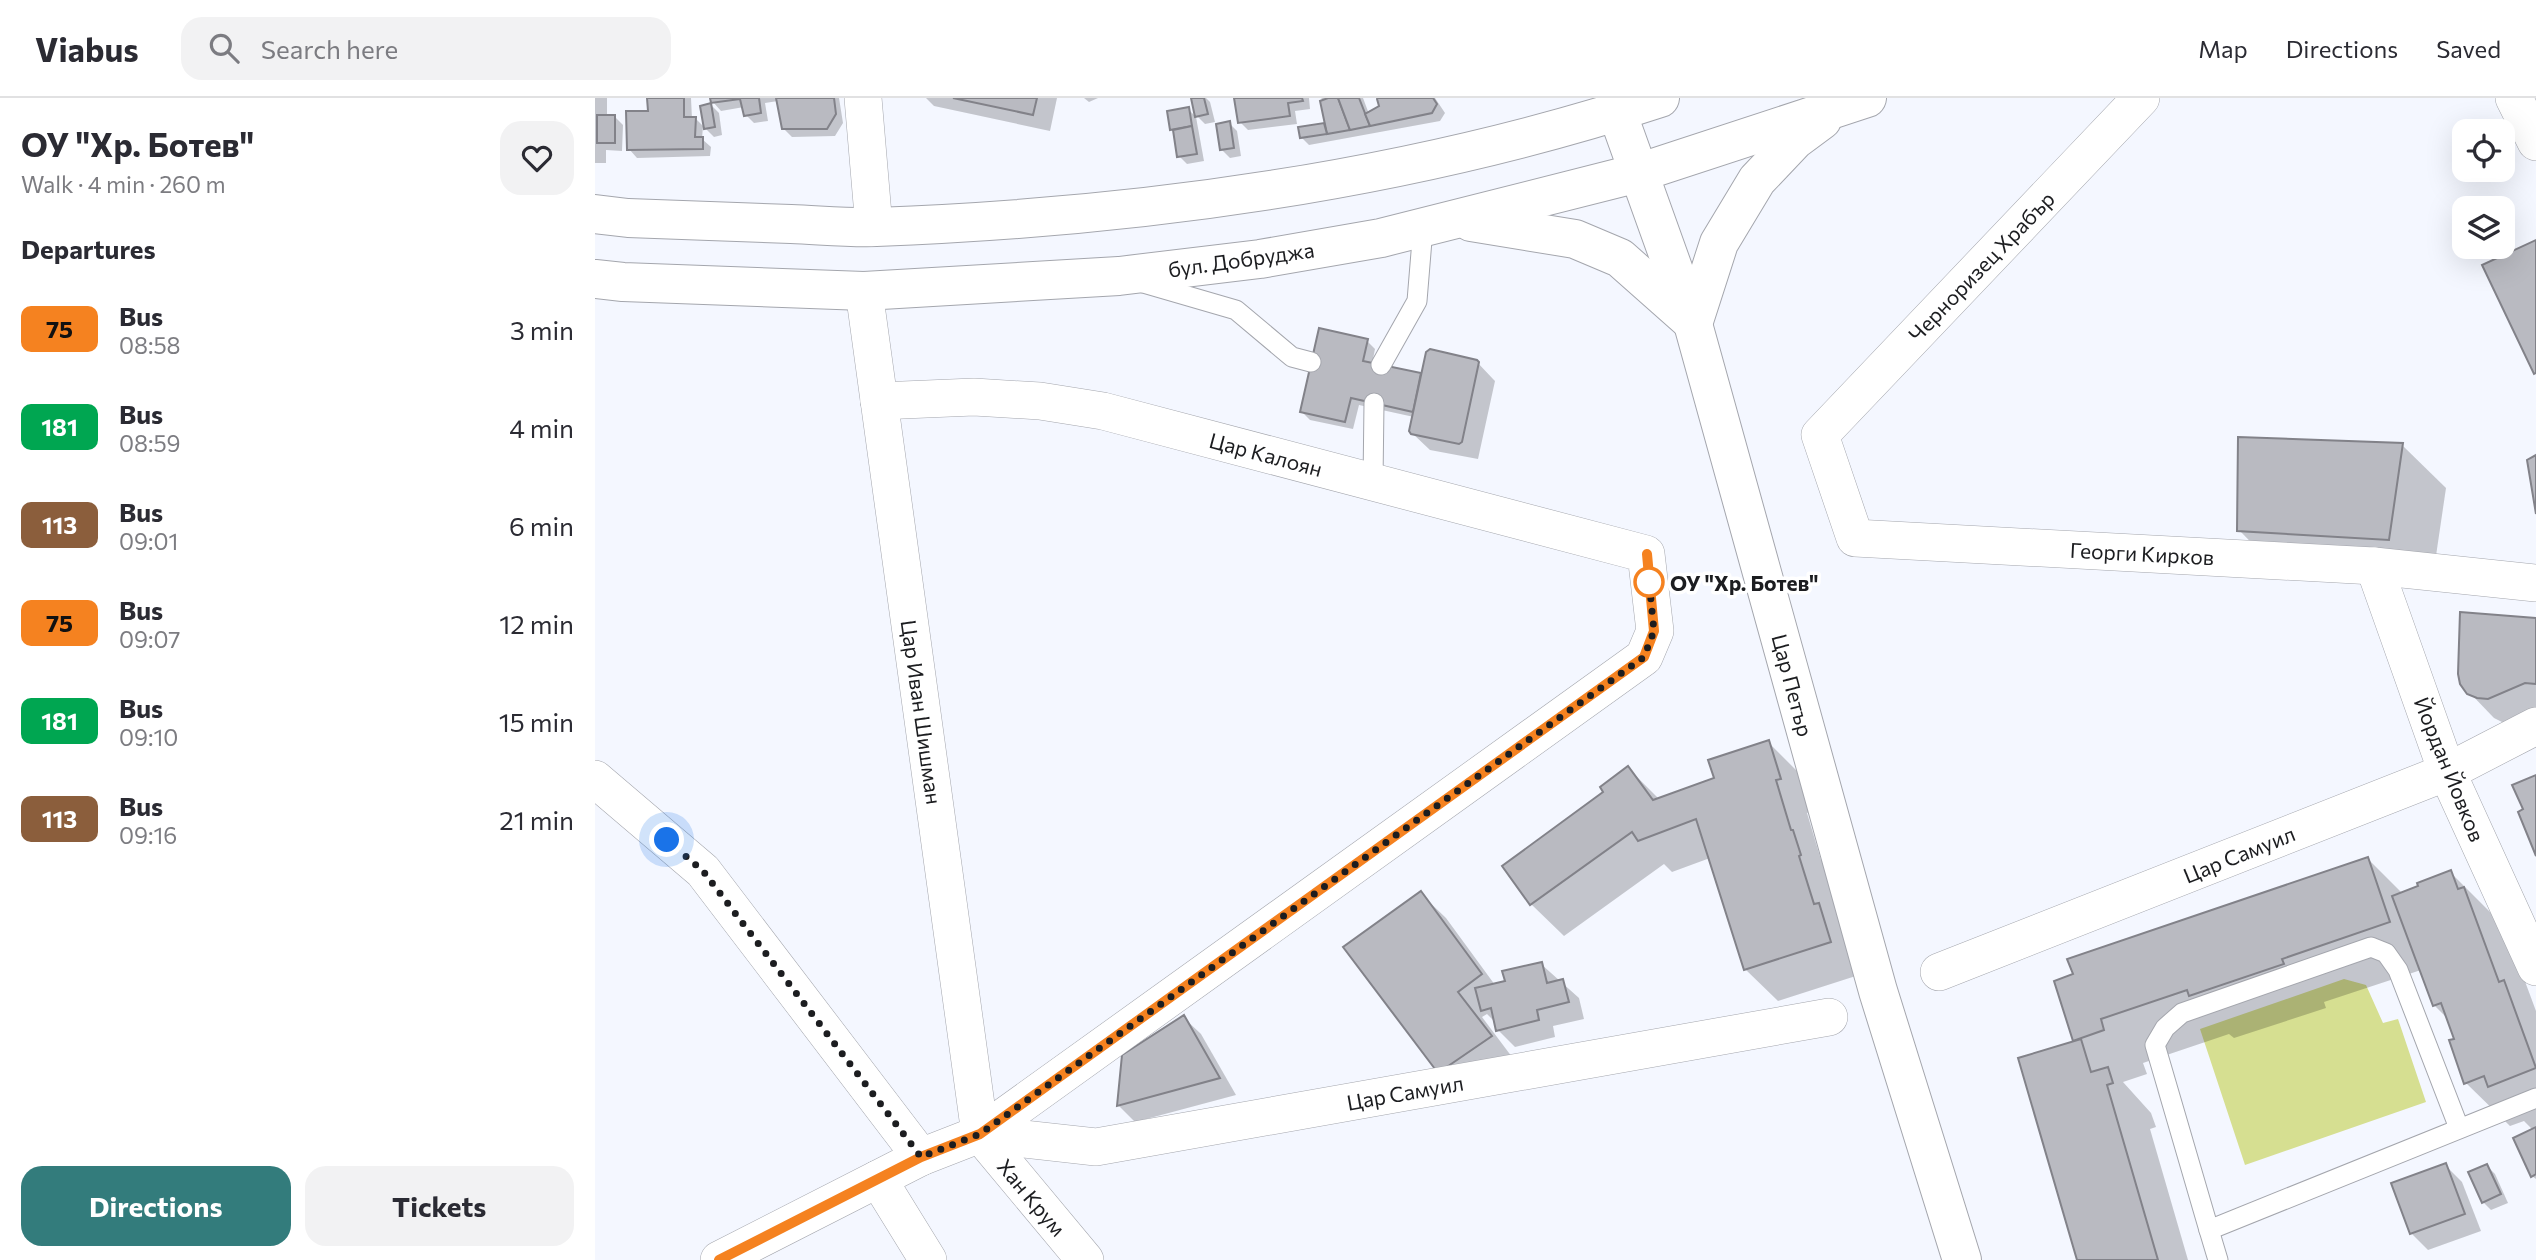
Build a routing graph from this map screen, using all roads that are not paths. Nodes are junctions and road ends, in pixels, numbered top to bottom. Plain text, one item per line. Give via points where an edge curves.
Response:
1 (863, 98) edge
2 (1660, 98) edge
3 (2141, 98) edge
4 (2514, 98) edge
5 (1853, 103) edge
6 (1617, 112) junction
7 (2536, 142) edge
8 (1639, 173) junction
9 (595, 214) edge
10 (1441, 224) junction
11 (874, 227) junction
12 (1119, 276) junction
13 (595, 279) edge
14 (864, 290) junction
15 (1693, 324) junction
16 (1311, 362) dead end
17 (1381, 365) dead end
18 (879, 401) junction
19 (1374, 403) dead end
20 (1820, 435) joint
21 (1373, 482) junction
22 (2374, 566) junction
23 (2536, 583) edge
24 (2536, 726) edge
25 (2447, 772) junction
26 (595, 779) edge
27 (2536, 967) edge
28 (1939, 972) dead end
29 (1829, 1017) dead end
30 (2536, 1097) edge
31 (2459, 1128) junction
32 (980, 1134) junction
33 (921, 1157) junction
34 (877, 1179) junction
35 (2209, 1230) junction
36 (719, 1260) edge
37 (928, 1260) edge
38 (1085, 1260) edge
39 (1962, 1260) edge
40 (2218, 1260) edge

1 - 11 street
2 - 6 main road
3 - 20 street, Черноризец Храбър
4 - 7 street
5 - 8 main road, бул. Добруджа
5 - 15 main road via 1795,140 1757,180 1719,243
6 - 8 main road, Цар Петър
6 - 11 main road via 1365,174 1248,195 1111,212
8 - 10 main road, бул. Добруджа
8 - 15 main road, Цар Петър
9 - 11 main road
10 - 12 main road, бул. Добруджа via 1260,259
10 - 15 main road via 1575,240 1619,258
10 - 17 lane via 1417,301
12 - 14 main road, бул. Добруджа
12 - 16 lane via 1236,310 1292,357
13 - 14 main road, бул. Добруджа
14 - 18 street, Цар Иван Шишман
15 - 39 main road, Цар Петър via 1878,991
18 - 21 street, Цар Калоян via 974,397 1103,411
18 - 32 street, Цар Иван Шишман
19 - 21 lane
20 - 22 street, Георги Кирков via 1855,538
21 - 32 street, Цар Калоян via 1647,554 1654,631 1644,657
22 - 23 street, Георги Кирков
22 - 25 street, Йордан Йовков
24 - 25 street, Цар Самуил
25 - 27 street, Йордан Йовков
25 - 28 street, Цар Самуил
26 - 33 street via 703,871
29 - 32 street, Цар Самуил via 1096,1147
30 - 31 lane
31 - 35 lane
31 - 35 lane via 2398,970 2386,953 2371,947 2182,1013 2165,1027 2155,1045
32 - 33 street
32 - 38 street, Хан Крум
33 - 34 street
34 - 36 street
34 - 37 street
35 - 40 lane

